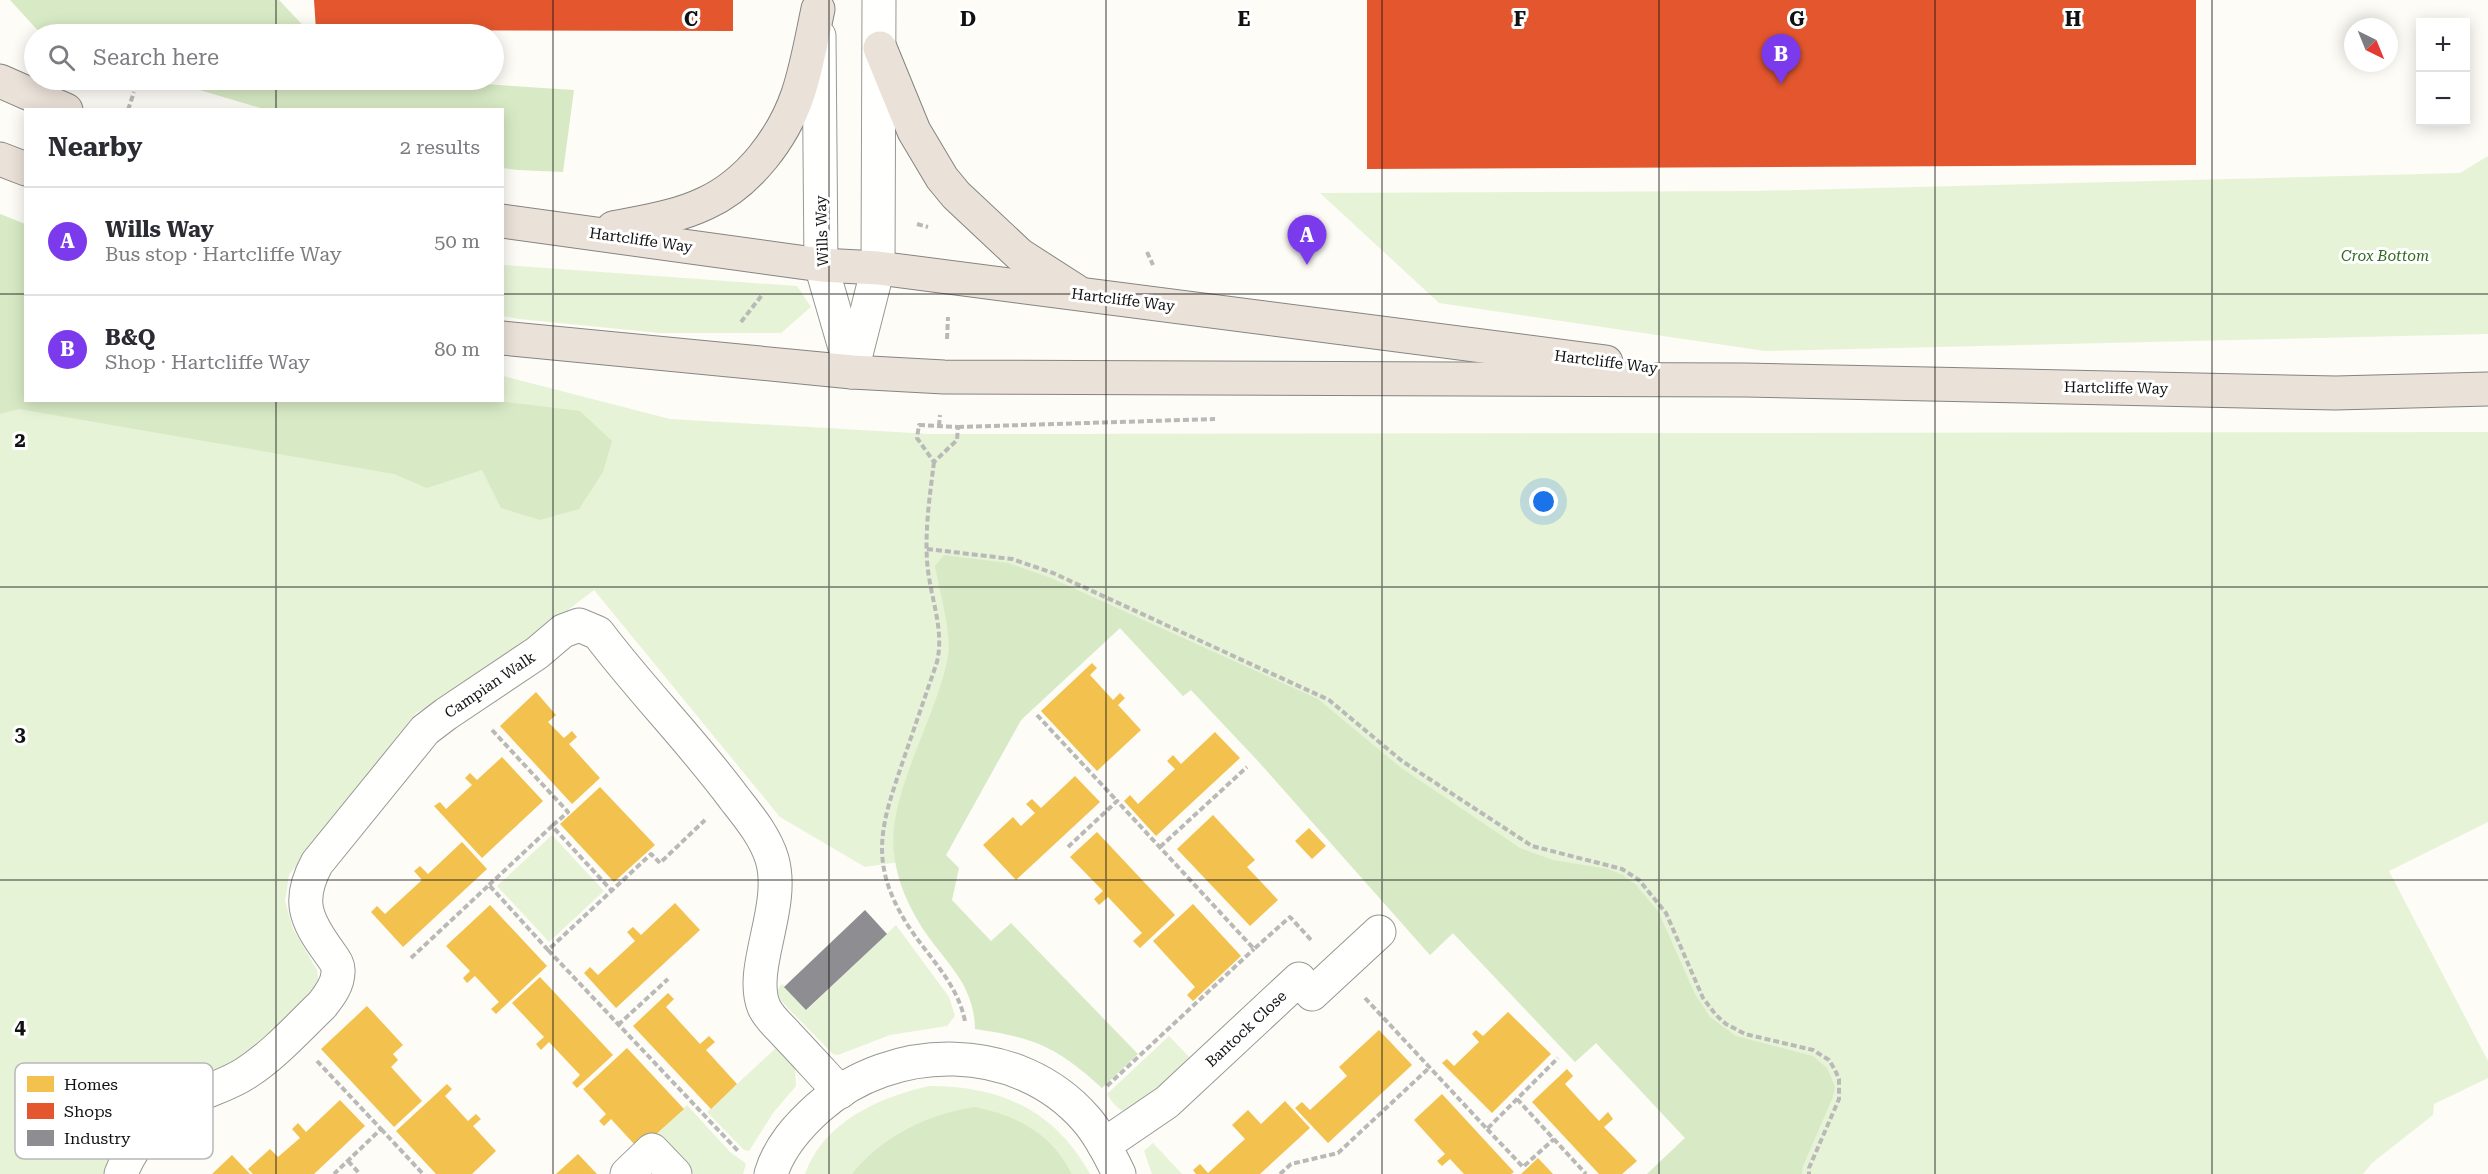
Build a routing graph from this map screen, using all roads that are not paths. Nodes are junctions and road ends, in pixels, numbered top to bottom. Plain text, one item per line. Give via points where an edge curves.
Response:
1 (879, 0) edge
2 (818, 4) edge
3 (880, 48) junction
4 (0, 81) edge
5 (61, 108) edge
6 (0, 159) edge
7 (24, 168) edge
8 (504, 221) edge
9 (588, 232) junction
10 (822, 265) junction
11 (878, 268) junction
12 (1083, 295) junction
13 (504, 338) edge
14 (852, 372) junction
15 (1745, 380) junction
16 (2488, 389) edge
17 (1379, 932) dead end
18 (213, 1088) edge
19 (840, 1092) junction
20 (1104, 1145) junction
21 (127, 1159) edge
22 (758, 1165) edge
23 (121, 1174) edge
24 (627, 1174) edge
25 (675, 1174) edge
26 (1119, 1174) edge

1 - 3 street
2 - 9 highway via 798,94 773,147 736,184 706,203 664,218
2 - 10 street, Wills Way
3 - 11 street
3 - 12 highway via 914,131 942,178 1020,255
4 - 5 highway
6 - 7 highway
8 - 9 highway, Hartcliffe Way
9 - 10 highway, Hartcliffe Way
10 - 11 highway, Hartcliffe Way
10 - 14 street, Wills Way
11 - 12 highway, Hartcliffe Way
11 - 14 street
12 - 15 highway, Hartcliffe Way
13 - 14 highway, Hartcliffe Way
14 - 15 highway, Hartcliffe Way via 966,378
15 - 16 highway, Hartcliffe Way via 2336,393
17 - 20 street, Bantock Close via 1312,994 1299,979 1167,1102
18 - 19 street, Campian Walk via 247,1072 322,1005 336,983 338,965 310,923 305,906 308,878 317,863 425,730 564,631 579,625 598,633 704,758 758,830 772,858 775,877 775,904 761,975 764,1006
19 - 20 street via 862,1077 890,1067 965,1058 987,1062 1026,1075 1063,1098 1086,1118
19 - 22 street
20 - 26 street
21 - 23 street, Campian Walk
24 - 25 street via 652,1150

